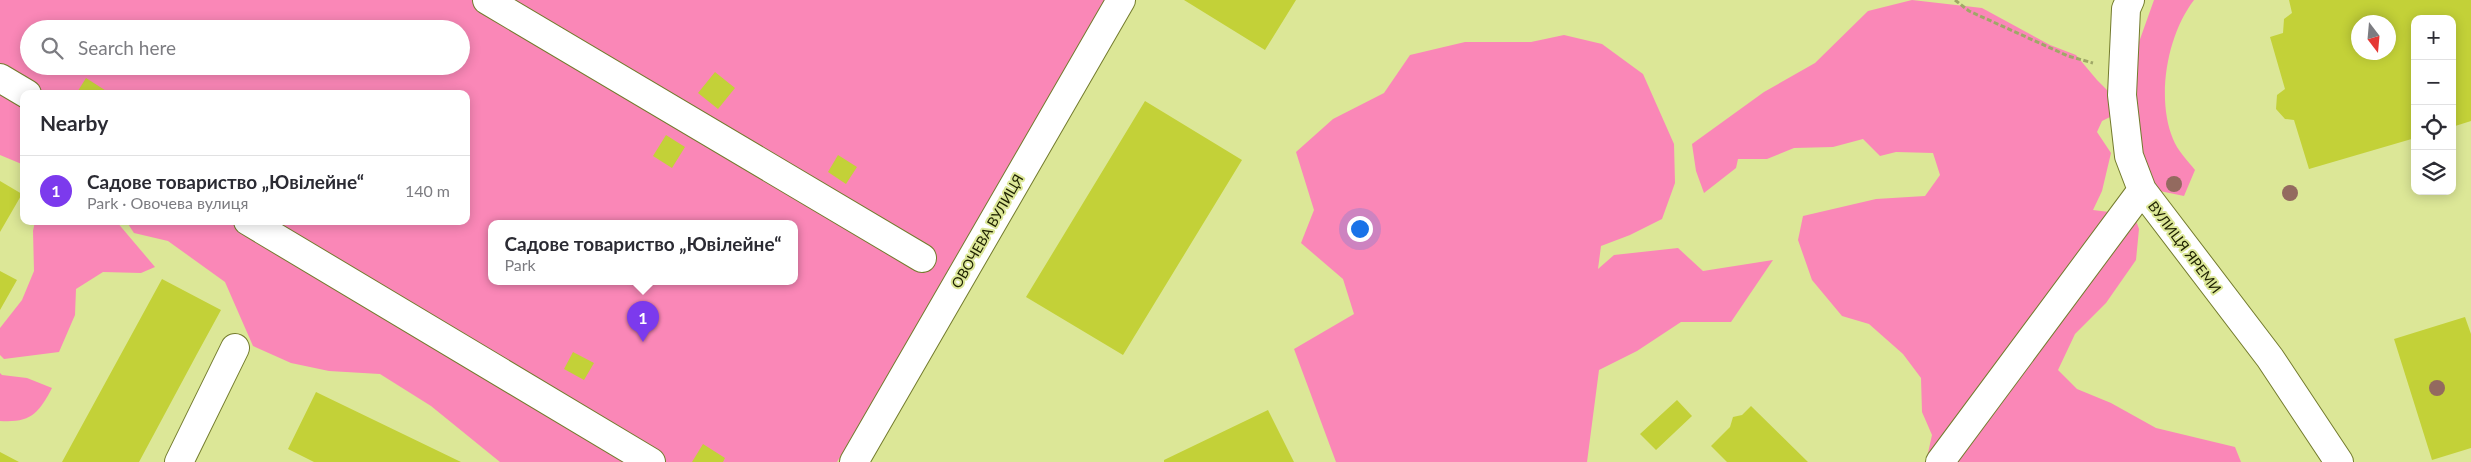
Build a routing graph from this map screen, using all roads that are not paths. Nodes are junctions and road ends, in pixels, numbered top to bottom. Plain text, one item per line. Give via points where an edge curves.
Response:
1 (487, 0) edge
2 (1121, 0) edge
3 (2130, 0) edge
4 (0, 78) edge
5 (21, 90) edge
6 (2142, 190) junction
7 (255, 225) edge
8 (922, 258) dead end
9 (235, 348) dead end
10 (179, 462) edge
11 (651, 462) edge
12 (854, 462) edge
13 (1940, 462) edge
14 (2340, 462) edge

1 - 8 street
2 - 12 street, ОВОЧЕВА ВУЛИЦЯ
3 - 6 street, ВУЛИЦЯ ЯРЕМИ via 2126,9 2122,95 2129,156
4 - 5 street
6 - 13 street
6 - 14 street, ВУЛИЦЯ ЯРЕМИ via 2270,358
7 - 11 street
9 - 10 street

